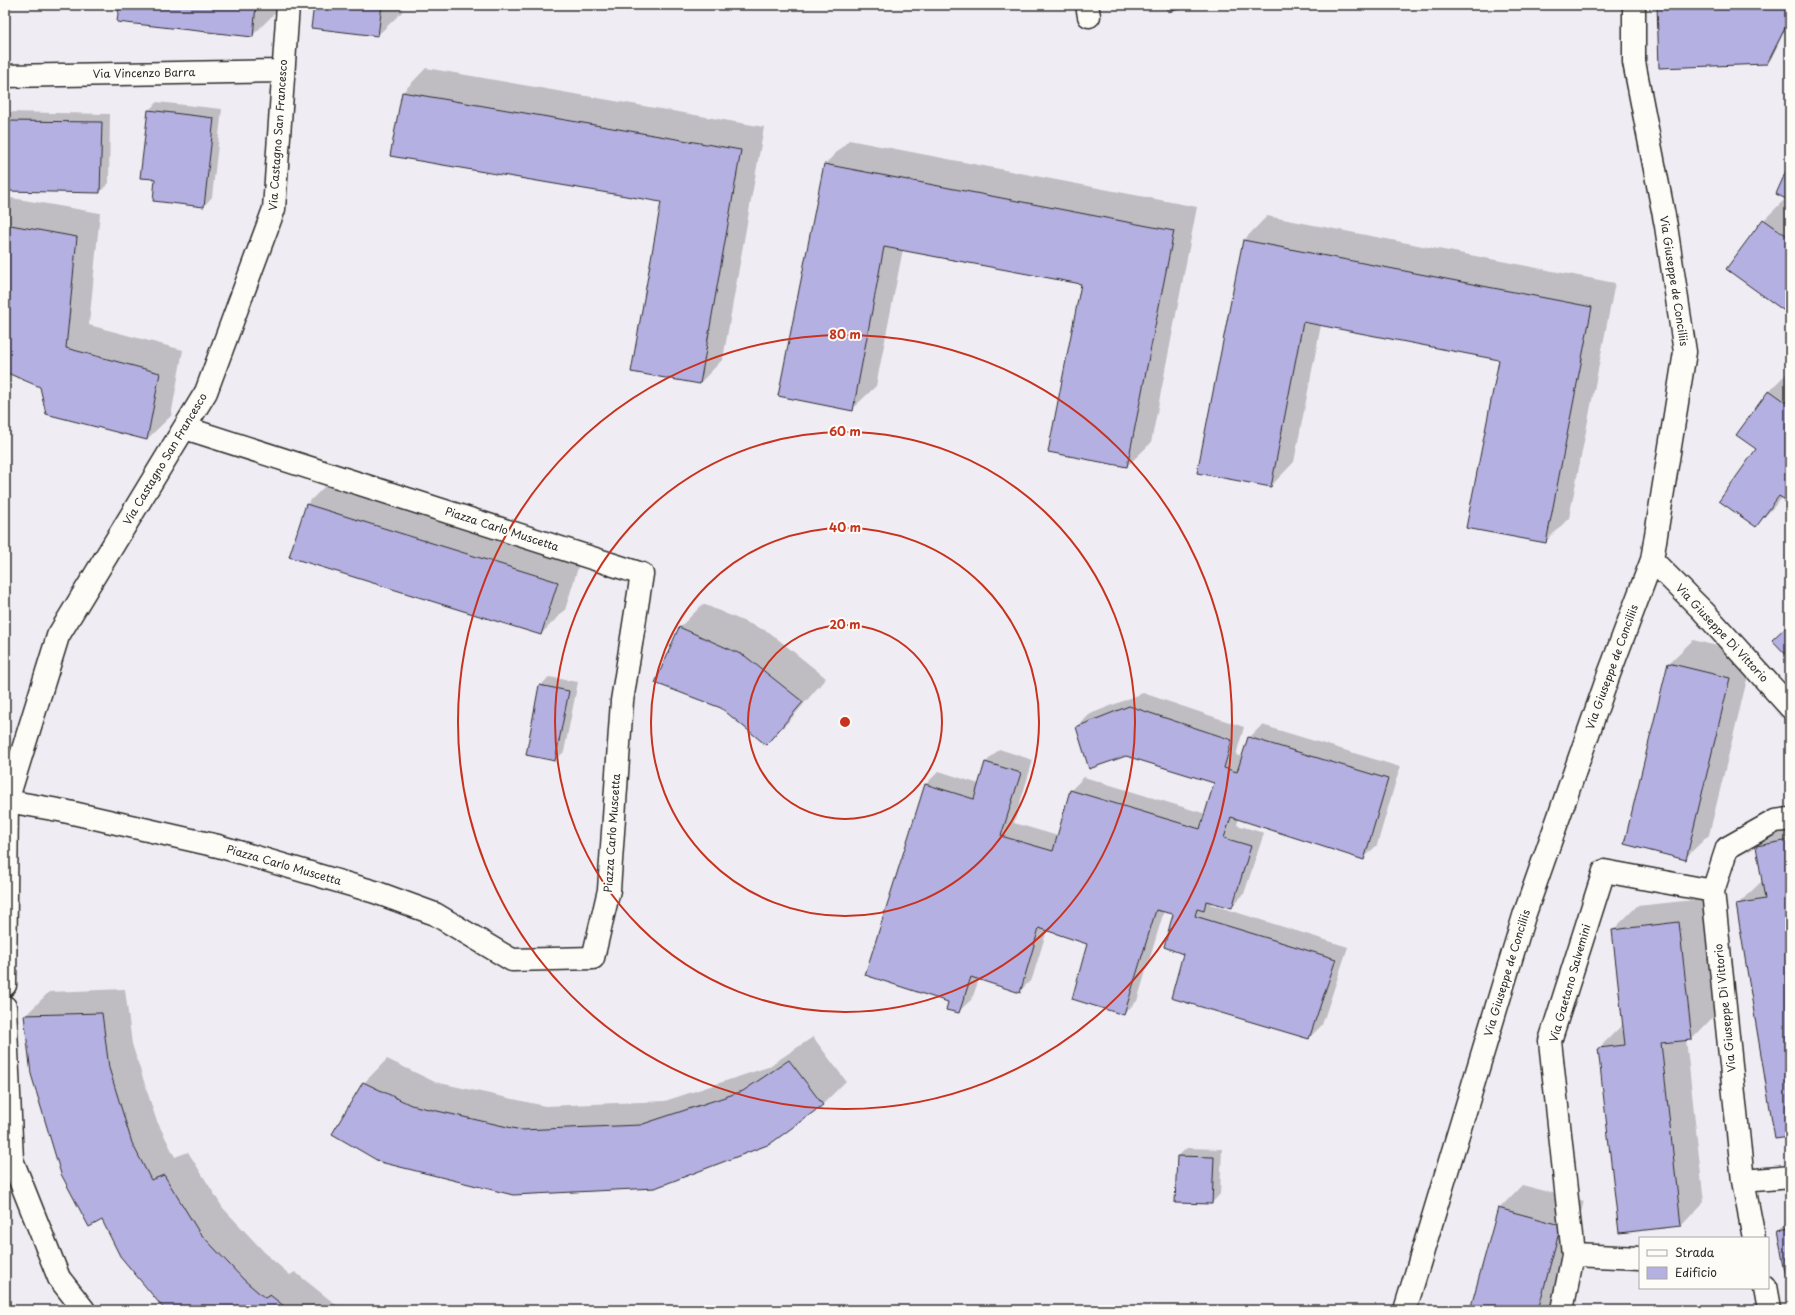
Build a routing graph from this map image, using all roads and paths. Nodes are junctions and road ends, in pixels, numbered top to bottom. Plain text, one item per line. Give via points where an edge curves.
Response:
1 (288, 5) edge
2 (1634, 5) edge
3 (283, 71) junction
4 (5, 76) edge
5 (185, 428) junction
6 (1652, 560) junction
7 (1790, 707) edge
8 (6, 802) edge
9 (1790, 819) edge
10 (1713, 891) junction
11 (5, 985) edge
12 (5, 1007) edge
13 (1790, 1177) edge
14 (1743, 1181) junction
15 (1754, 1237) edge
16 (1573, 1255) junction
17 (1639, 1258) edge
18 (1764, 1289) edge
19 (84, 1310) edge
20 (1405, 1310) edge
21 (1562, 1310) edge
22 (1768, 1310) edge

1 - 3 street, Via Castagno San Francesco
2 - 6 street, Via Giuseppe de Conciliis via 1634,62 1666,226 1685,352
3 - 4 street, Via Vincenzo Barra
3 - 5 street, Via Castagno San Francesco via 274,209 206,392
5 - 8 street, Via Castagno San Francesco via 58,636
5 - 8 street, Piazza Carlo Muscetta via 642,574 622,701 609,890 594,958 512,960 435,914 375,892 218,846 64,811
6 - 7 street, Via Giuseppe Di Vittorio via 1704,611
6 - 20 street, Via Giuseppe de Conciliis via 1608,674 1524,916
8 - 11 street, Via Castagno San Francesco
9 - 10 street, Via Giuseppe Di Vittorio via 1775,821 1728,848
10 - 14 street, Via Giuseppe Di Vittorio
10 - 16 street, Via Gaetano Salvemini via 1604,871 1550,1041
12 - 19 street via 12,1160 59,1278
13 - 14 street
14 - 15 street, Via Giuseppe Di Vittorio
16 - 17 street
16 - 21 street, Via Gaetano Salvemini
18 - 22 street

